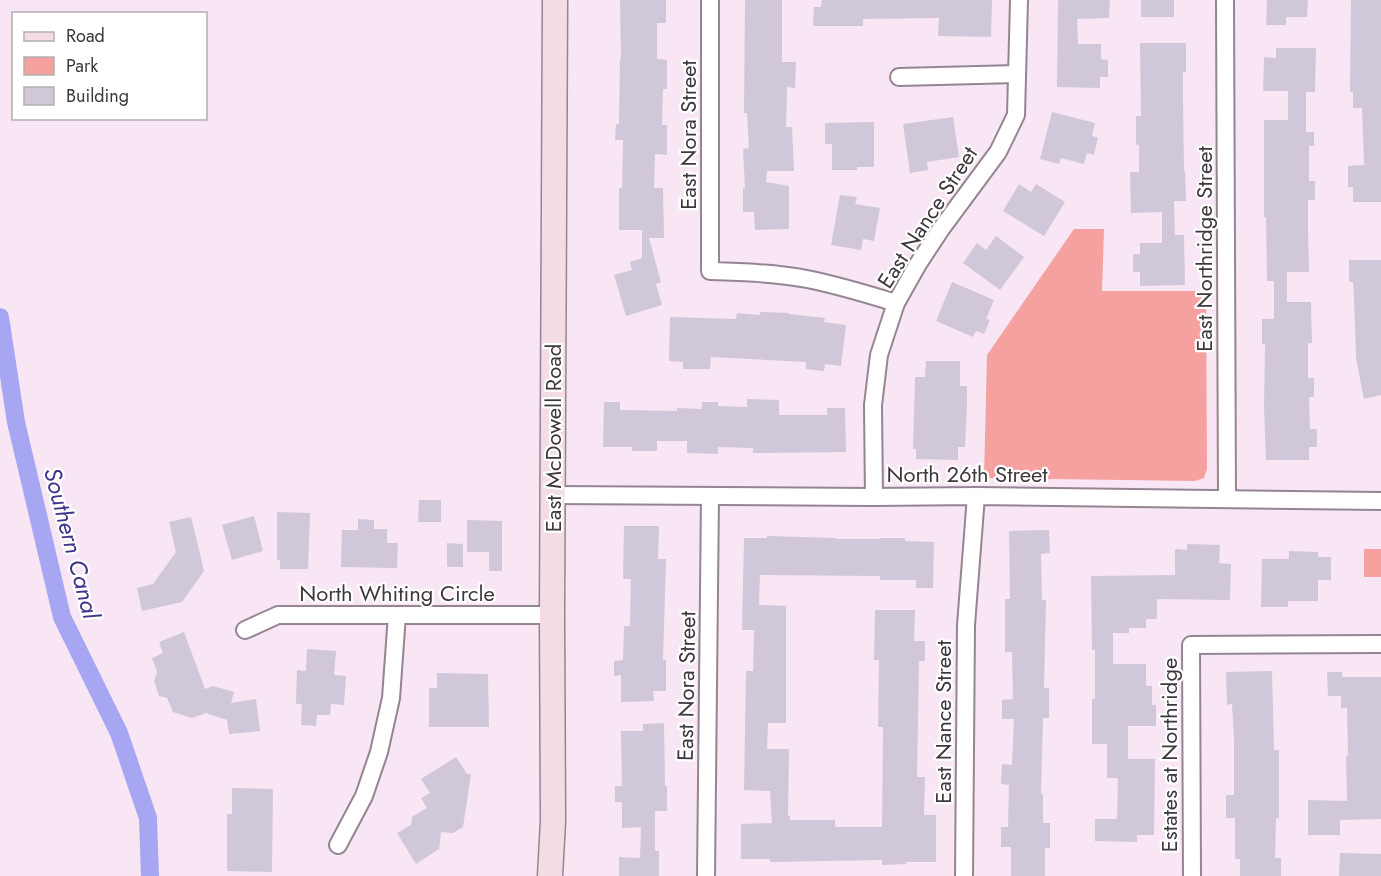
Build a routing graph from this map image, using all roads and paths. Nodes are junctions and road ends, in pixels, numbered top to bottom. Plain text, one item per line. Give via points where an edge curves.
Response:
1 (555, 0) edge
2 (710, 0) edge
3 (1019, 0) edge
4 (1225, 0) edge
5 (1017, 74) junction
6 (899, 76) dead end
7 (896, 303) junction
8 (554, 495) junction
9 (710, 496) junction
10 (976, 496) junction
11 (874, 497) junction
12 (1227, 498) junction
13 (1381, 501) edge
14 (398, 615) junction
15 (552, 615) junction
16 (245, 630) dead end
17 (1381, 644) edge
18 (338, 845) dead end
19 (550, 876) edge
20 (706, 876) edge
21 (964, 876) edge
22 (1192, 876) edge

1 - 8 main road, East McDowell Road
2 - 7 street, East Nora Street via 710,271 806,278
3 - 5 street, East Nance Street
4 - 12 street, East Northridge Street
5 - 6 street
5 - 7 street, East Nance Street via 1016,115 998,152 941,229
7 - 11 street, East Nance Street via 879,355 873,405
8 - 9 street, North 26th Street
8 - 15 main road, East McDowell Road
9 - 11 street, North 26th Street
9 - 20 street, East Nora Street
10 - 11 street, North 26th Street
10 - 12 street, North 26th Street
10 - 21 street, East Nance Street via 966,625
12 - 13 street, North 26th Street
14 - 15 street, North Whiting Circle
14 - 16 street, North Whiting Circle via 278,615
14 - 18 street via 391,698 379,752 364,796
15 - 19 main road, East McDowell Road
17 - 22 street, Estates at Northridge via 1191,645

